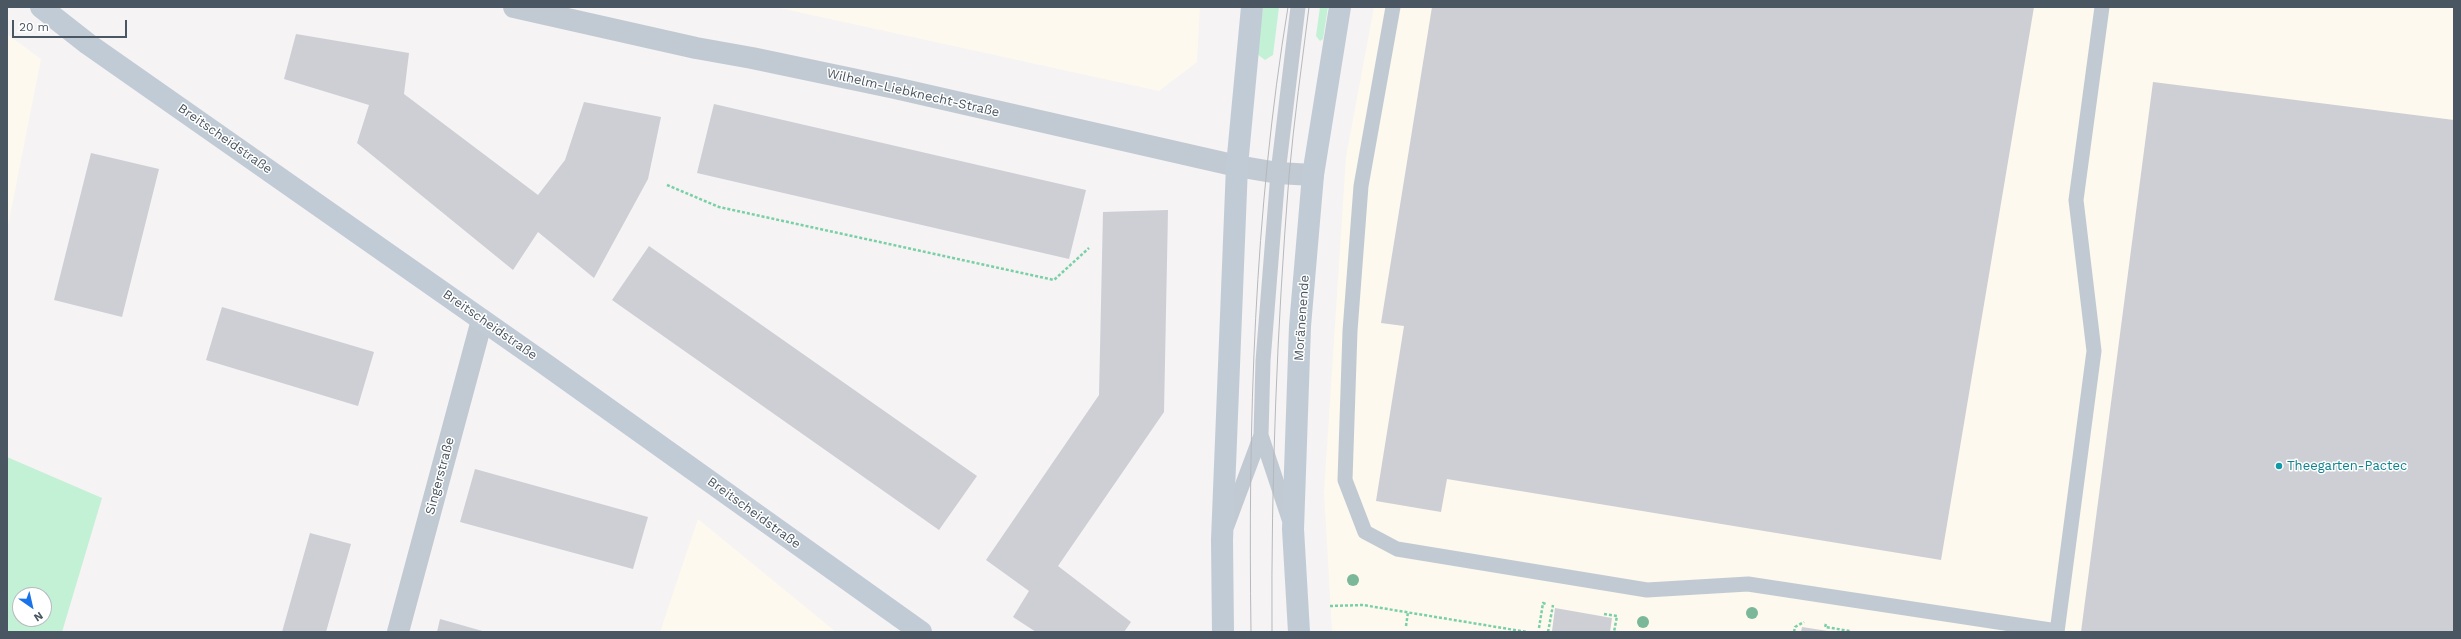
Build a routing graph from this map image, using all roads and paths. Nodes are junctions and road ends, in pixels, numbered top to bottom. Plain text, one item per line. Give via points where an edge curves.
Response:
1 (514, 7) edge
2 (1252, 7) edge
3 (1298, 7) edge
4 (1340, 7) edge
5 (1393, 7) edge
6 (2102, 7) edge
7 (55, 11) edge
8 (1237, 166) junction
9 (1278, 173) junction
10 (1313, 175) junction
11 (667, 185) dead end
12 (1089, 248) dead end
13 (482, 320) junction
14 (1261, 435) junction
15 (1292, 528) junction
16 (1222, 540) junction
17 (1552, 605) junction
18 (1330, 606) dead end
19 (1559, 606) dead end
20 (1408, 612) junction
21 (1602, 614) dead end
22 (1406, 626) dead end
23 (1826, 627) dead end
24 (1539, 628) dead end
25 (917, 631) edge
26 (1850, 631) dead end
27 (398, 632) edge
28 (1223, 632) edge
29 (1299, 632) edge
30 (1527, 632) edge
31 (1548, 632) edge
32 (1614, 632) edge
33 (2057, 632) edge

1 - 8 street, Wilhelm-Liebknecht-Straße via 696,48 896,88
2 - 8 main road
3 - 9 lane
4 - 10 main road, Moränenende
5 - 33 lane via 1361,186 1350,332 1345,480 1365,532 1397,549 1647,590 1748,584
6 - 33 lane via 2076,200 2094,350
7 - 13 main road, Breitscheidstraße via 88,44
8 - 9 street, Wilhelm-Liebknecht-Straße
8 - 16 main road
9 - 10 street, Wilhelm-Liebknecht-Straße
9 - 14 lane via 1263,361
10 - 15 main road, Moränenende via 1300,326
11 - 12 path via 719,207 1054,280
13 - 25 main road, Breitscheidstraße
13 - 27 street, Singerstraße
14 - 15 lane
14 - 16 lane
15 - 29 main road, Moränenende
16 - 28 main road
17 - 19 path
17 - 24 path via 1543,603
17 - 31 path
18 - 20 path via 1363,605
20 - 22 path
20 - 30 path
21 - 32 path via 1617,616
23 - 26 path

